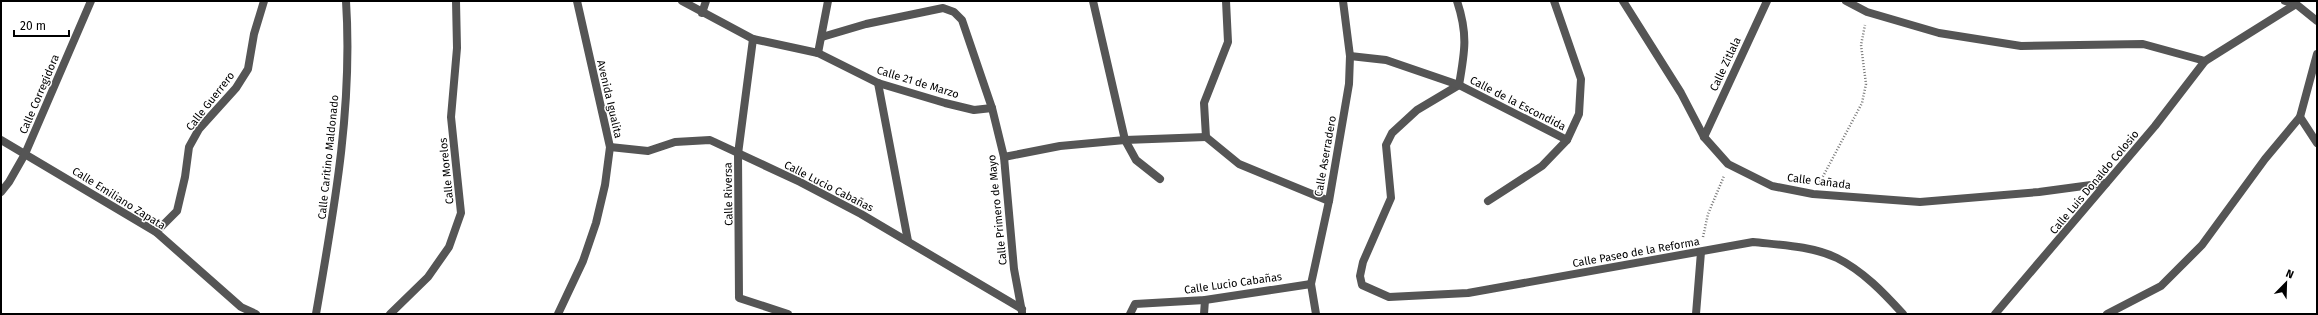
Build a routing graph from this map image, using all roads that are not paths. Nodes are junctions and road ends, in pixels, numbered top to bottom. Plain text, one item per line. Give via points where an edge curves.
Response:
1 (91, 1) edge
2 (264, 1) edge
3 (346, 1) edge
4 (456, 1) edge
5 (577, 1) edge
6 (682, 1) edge
7 (706, 1) edge
8 (828, 1) edge
9 (1093, 1) edge
10 (1226, 1) edge
11 (1343, 1) edge
12 (1457, 1) edge
13 (1554, 1) edge
14 (1623, 1) edge
15 (1767, 1) edge
16 (1846, 1) edge
17 (2285, 1) edge
18 (2296, 4) junction
19 (702, 13) junction
20 (2317, 21) edge
21 (822, 37) junction
22 (752, 39) junction
23 (818, 53) junction
24 (2317, 54) edge
25 (1350, 56) junction
26 (2205, 61) junction
27 (878, 83) junction
28 (1459, 85) junction
29 (992, 108) junction
30 (2300, 117) junction
31 (1206, 137) junction
32 (1704, 137) junction
33 (1, 140) edge
34 (1125, 140) junction
35 (1568, 140) junction
36 (2317, 143) edge
37 (610, 147) junction
38 (25, 154) junction
39 (738, 154) junction
40 (1004, 157) junction
41 (1160, 179) dead end
42 (2106, 184) junction
43 (1, 192) edge
44 (1488, 201) dead end
45 (1329, 202) junction
46 (156, 232) junction
47 (908, 241) junction
48 (1701, 252) junction
49 (1360, 276) joint
50 (1311, 284) junction
51 (1205, 300) junction
52 (1022, 311) edge
53 (256, 314) edge
54 (316, 314) edge
55 (390, 314) edge
56 (558, 314) edge
57 (788, 314) edge
58 (1130, 314) edge
59 (1204, 314) edge
60 (1316, 314) edge
61 (1696, 314) edge
62 (1903, 314) edge
63 (1995, 314) edge
64 (2107, 314) edge

1 - 38 street, Calle Corregidora
2 - 46 street, Calle Guerrero via 254,34 248,69 236,88 199,129 189,147 177,211
3 - 54 street, Calle Caritino Maldonado via 346,113 336,203
4 - 55 street, Calle Morelos via 457,48 451,116 461,213 449,247 428,277
5 - 37 street, Avenida Igualita
6 - 19 street, Calle 21 de Marzo
7 - 19 street
8 - 21 street
9 - 34 street
10 - 31 street via 1228,42 1204,103
11 - 25 street, Calle Aserradero
12 - 28 street, Calle de la Escondida via 1464,22 1465,48
13 - 35 street via 1581,79 1579,114
14 - 32 street, Calle Cañada via 1681,93
15 - 32 street, Calle Zitlala
16 - 26 street via 1867,12 1939,33 2021,46 2143,44
17 - 18 street
18 - 20 street
18 - 26 street
19 - 22 street, Calle 21 de Marzo
21 - 23 street
21 - 29 street, Calle Primero de Mayo via 866,24 943,8 954,12 962,20
22 - 23 street, Calle 21 de Marzo
22 - 39 street, Calle Riversa
23 - 27 street, Calle 21 de Marzo
24 - 30 street
25 - 28 street, Calle de la Escondida via 1386,60
25 - 45 street, Calle Aserradero via 1349,84
26 - 42 street, Calle Luis Donaldo Colosio
27 - 29 street, Calle 21 de Marzo via 974,110
27 - 47 street
28 - 35 street, Calle de la Escondida
28 - 49 street, Calle de la Escondida via 1416,110 1392,133 1386,144 1391,198 1363,262
29 - 40 street, Calle Primero de Mayo
30 - 36 street
30 - 64 street via 2265,159 2202,245 2161,286
31 - 34 street
31 - 45 street via 1239,164
32 - 42 street, Calle Cañada via 1728,164 1772,186 1813,194 1920,202
33 - 38 street, Calle Emiliano Zapata
34 - 40 street via 1060,146
34 - 41 street via 1136,160
35 - 44 street via 1542,166
37 - 39 street, Calle Lucio Cabañas via 648,151 675,142 710,140
37 - 56 street, Avenida Igualita via 596,223 583,261
38 - 43 street, Calle Corregidora via 10,182
38 - 46 street, Calle Emiliano Zapata
39 - 47 street, Calle Lucio Cabañas via 800,182
39 - 57 street, Calle Riversa via 739,298
40 - 52 street, Calle Primero de Mayo via 1014,269
42 - 63 street, Calle Luis Donaldo Colosio
45 - 50 street, Calle Aserradero
46 - 53 street, Calle Emiliano Zapata via 241,307
47 - 52 street, Calle Lucio Cabañas
48 - 49 street, Calle Paseo de la Reforma via 1468,293 1417,297 1389,297 1362,285
48 - 61 street
48 - 62 street, Calle Paseo de la Reforma via 1753,242 1801,247 1837,258 1863,274
50 - 51 street, Calle Lucio Cabañas
50 - 60 street, Calle Aserradero
51 - 58 street, Calle Lucio Cabañas via 1135,304
51 - 59 street

